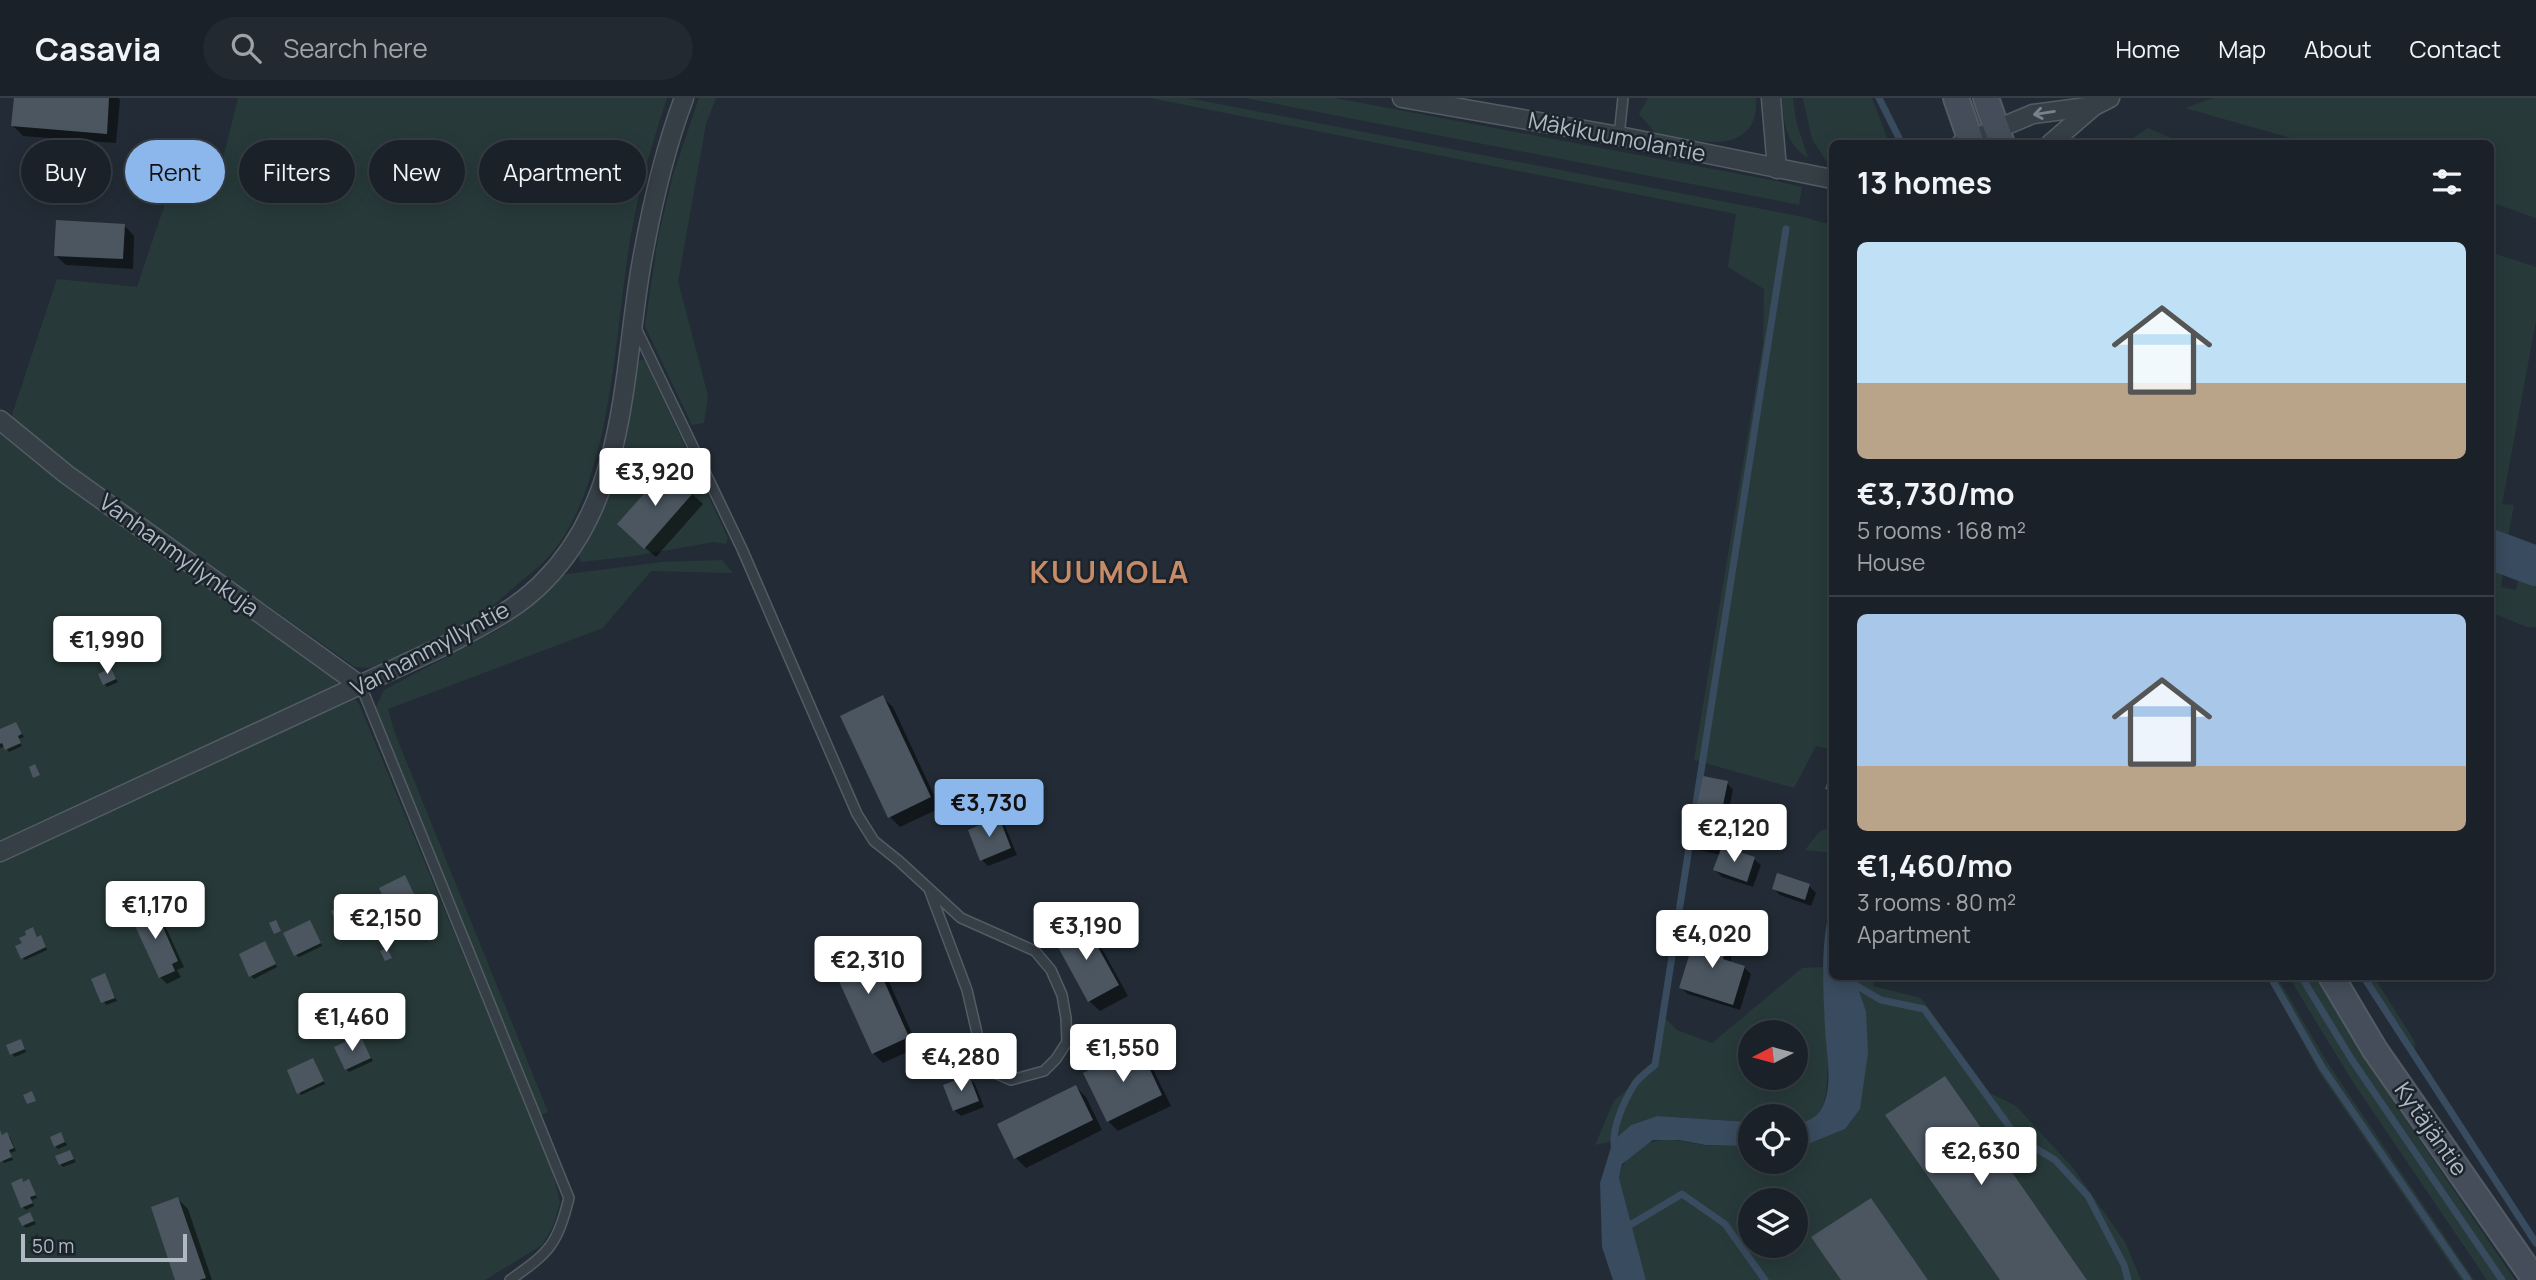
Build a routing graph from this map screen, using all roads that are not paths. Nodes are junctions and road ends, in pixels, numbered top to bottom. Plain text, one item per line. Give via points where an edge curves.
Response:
1 (684, 98) edge
2 (1402, 98) edge
3 (1623, 98) edge
4 (1771, 98) edge
5 (1956, 98) edge
6 (1986, 98) edge
7 (1438, 102) edge
8 (2102, 102) edge
9 (1619, 136) junction
10 (1999, 136) edge
11 (1967, 140) edge
12 (1978, 140) edge
13 (2055, 140) edge
14 (1777, 169) junction
15 (1829, 178) edge
16 (633, 321) junction
17 (0, 420) edge
18 (361, 686) junction
19 (0, 852) edge
20 (929, 889) junction
21 (2333, 980) edge
22 (510, 1280) edge
23 (2535, 1280) edge

1 - 16 street, Vanhanmyllyntie via 654,195
2 - 7 street, Mäkikuumolantie
3 - 9 lane
4 - 14 street
5 - 11 street
6 - 10 street
7 - 9 street, Mäkikuumolantie
8 -> 10 street via 2033,114
8 - 13 street
9 - 14 street, Mäkikuumolantie
10 - 12 street
14 - 15 street, Mäkikuumolantie
16 - 18 street, Vanhanmyllyntie via 606,476 589,519 563,559 545,581 488,623
16 - 20 lane via 742,549 857,814 874,841
17 - 18 street, Vanhanmyllynkuja via 65,474
18 - 19 street, Vanhanmyllyntie
18 - 22 lane via 569,1198 560,1231 541,1258
20 - 20 lane via 961,918 1035,951 1051,970 1062,995 1067,1042 1044,1071 1011,1080 995,1073 983,1059 967,990
21 - 23 street, Kytäjäntie via 2375,1050

